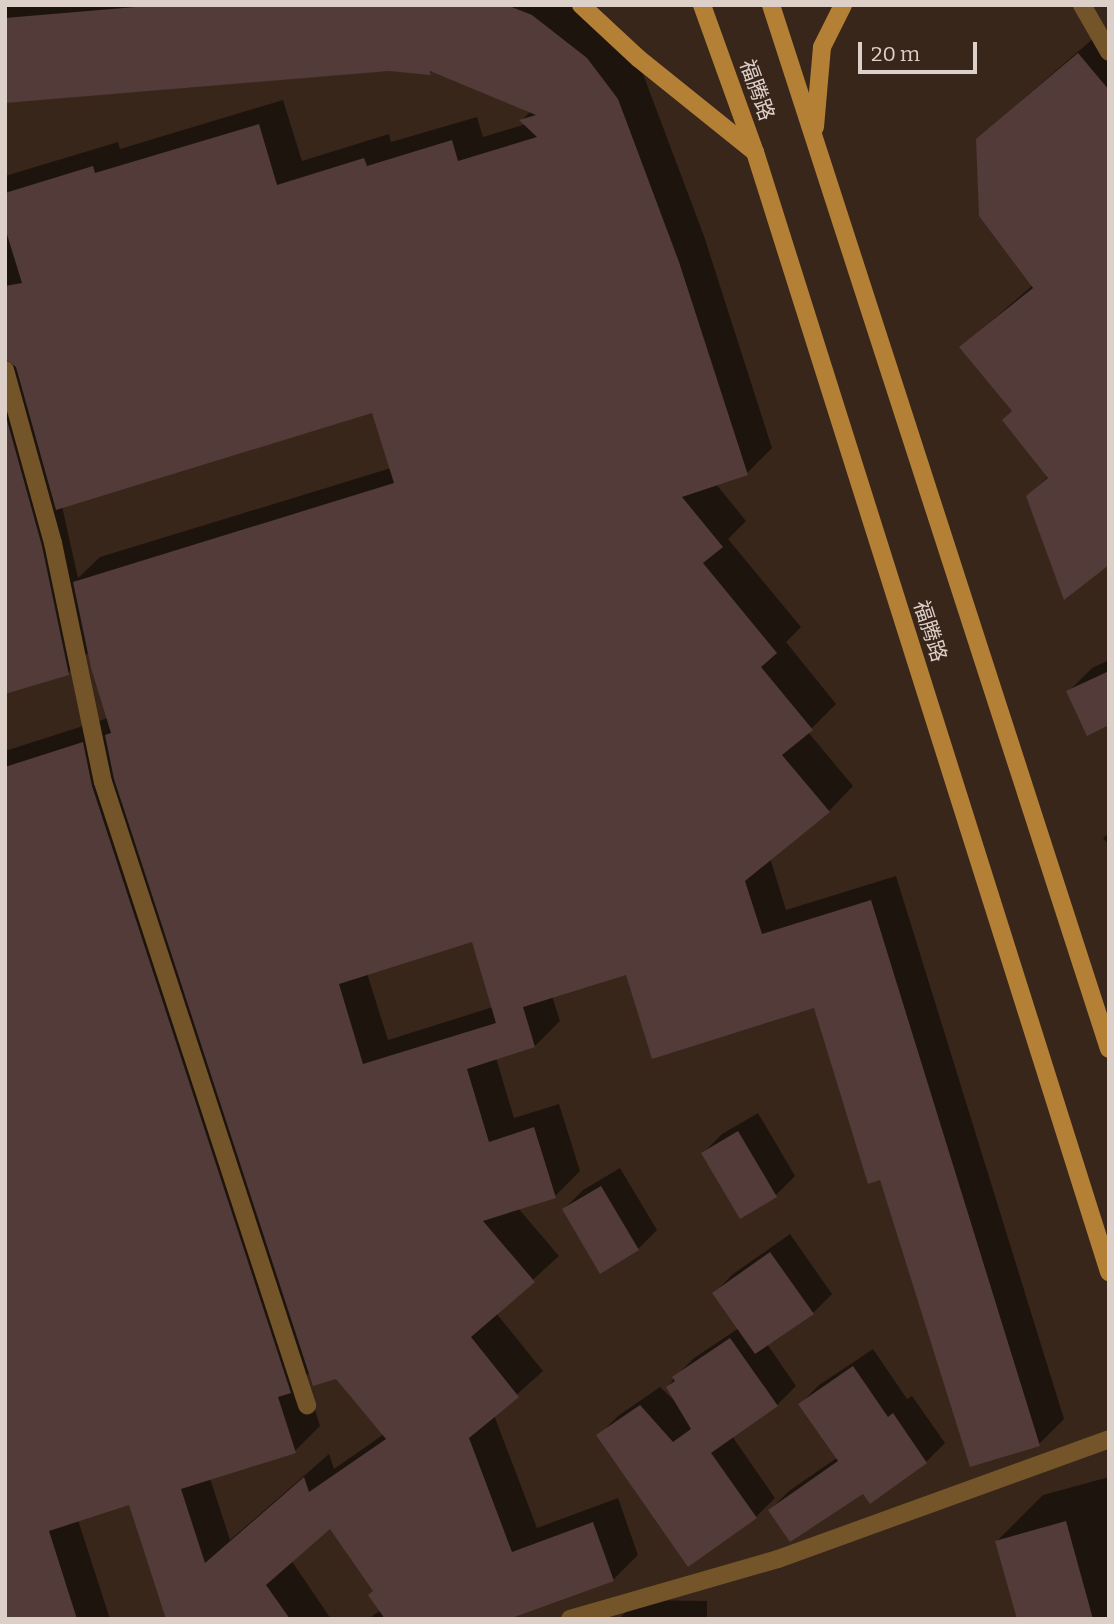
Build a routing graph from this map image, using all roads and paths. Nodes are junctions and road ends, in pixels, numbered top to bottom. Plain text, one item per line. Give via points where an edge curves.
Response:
1 (581, 5) edge
2 (702, 5) edge
3 (771, 5) edge
4 (842, 5) edge
5 (1082, 5) edge
6 (1109, 52) edge
7 (815, 134) junction
8 (755, 152) junction
9 (5, 370) edge
10 (1109, 1049) edge
11 (1109, 1272) edge
12 (307, 1405) dead end
13 (1109, 1439) edge
14 (570, 1619) edge

1 - 8 main road via 638,58
2 - 8 main road, 福腾路
3 - 7 main road, 福腾路
4 - 7 main road via 822,47
5 - 6 street
7 - 10 main road, 福腾路
8 - 11 main road, 福腾路
9 - 12 street via 54,543 103,782
13 - 14 street via 778,1559

